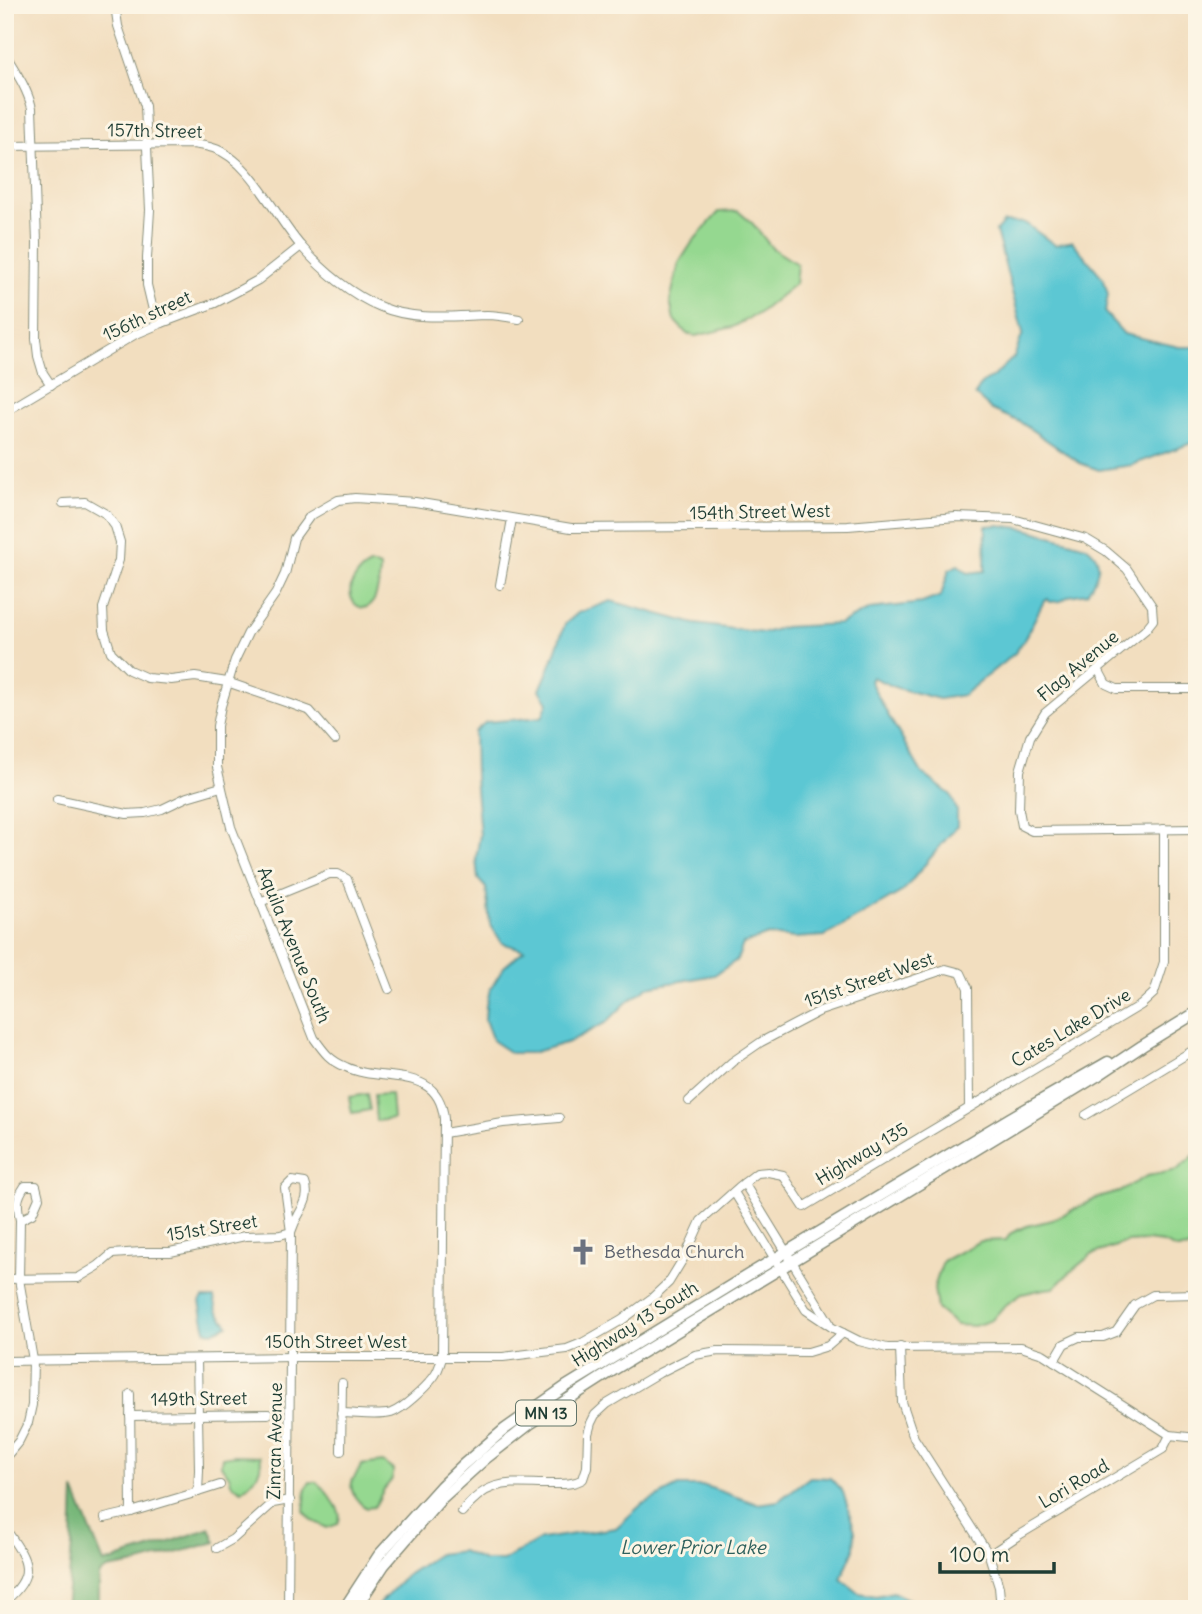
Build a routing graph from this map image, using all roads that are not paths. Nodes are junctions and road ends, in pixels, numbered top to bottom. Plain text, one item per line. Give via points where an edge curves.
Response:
1 (115, 5) edge
2 (5, 54) edge
3 (34, 145) junction
4 (147, 145) junction
5 (5, 146) edge
6 (301, 246) junction
7 (519, 319) dead end
8 (162, 323) junction
9 (51, 385) junction
10 (5, 412) edge
11 (338, 500) joint
12 (63, 503) dead end
13 (512, 519) junction
14 (499, 585) dead end
15 (1153, 606) joint
16 (1098, 669) junction
17 (227, 682) junction
18 (1197, 689) edge
19 (335, 740) dead end
20 (221, 786) junction
21 (57, 799) dead end
22 (1164, 829) junction
23 (1197, 829) edge
24 (260, 902) junction
25 (389, 989) dead end
26 (1197, 1012) edge
27 (1197, 1048) edge
28 (689, 1101) dead end
29 (968, 1107) junction
30 (1086, 1115) dead end
31 (558, 1118) dead end
32 (444, 1133) junction
33 (744, 1183) junction
34 (734, 1192) junction
35 (20, 1220) dead end
36 (292, 1232) junction
37 (789, 1257) junction
38 (777, 1264) junction
39 (5, 1279) edge
40 (19, 1279) junction
41 (1197, 1294) edge
42 (652, 1298) joint
43 (833, 1328) junction
44 (843, 1333) junction
45 (900, 1347) junction
46 (292, 1357) junction
47 (442, 1358) junction
48 (197, 1359) junction
49 (33, 1360) junction
50 (5, 1361) edge
51 (1054, 1361) junction
52 (342, 1383) dead end
53 (130, 1394) dead end
54 (341, 1413) junction
55 (268, 1414) dead end
56 (198, 1415) junction
57 (130, 1416) junction
58 (1170, 1435) junction
59 (1197, 1438) edge
60 (341, 1451) dead end
61 (5, 1458) edge
62 (220, 1485) dead end
63 (198, 1492) junction
64 (290, 1500) junction
65 (131, 1512) junction
66 (462, 1512) dead end
67 (105, 1518) dead end
68 (5, 1528) edge
69 (217, 1548) dead end
70 (989, 1555) junction
71 (5, 1601) edge
72 (288, 1609) edge
73 (344, 1609) edge
74 (355, 1609) edge
75 (1002, 1609) edge

1 - 4 street via 145,106
2 - 3 street via 29,95
3 - 4 street, 157th Street
3 - 5 street, 157th Street
3 - 9 street via 36,340 43,373
4 - 6 street, 157th Street via 192,144 215,148 233,159
4 - 8 street via 147,285 153,310
6 - 7 street, 157th Street via 352,292 380,307 420,316
6 - 8 street, 156th street via 258,280
8 - 9 street, 156th street
9 - 10 street, 156th street
11 - 13 street, 154th Street West via 415,502
11 - 17 street, Aquila Avenue South via 310,516 294,538 285,574 248,633
12 - 17 street via 85,502 106,514 115,526 119,560 103,608 111,652 129,670 147,678
13 - 14 street
13 - 15 street, 154th Street West via 571,528 835,527 956,517 1013,519 1086,539 1106,551 1128,569
15 - 16 street, Flag Avenue via 1153,620
16 - 18 street via 1106,684 1117,689
16 - 22 street, Flag Avenue via 1045,713 1030,737 1020,771 1021,826 1032,831
17 - 19 street via 310,711
17 - 20 street, Aquila Avenue South via 217,726
20 - 21 street via 145,813 127,814
20 - 24 street, Aquila Avenue South via 231,827
22 - 23 street
22 - 29 street, Cates Lake Drive via 1164,962 1154,993
24 - 25 street via 329,874 347,879
24 - 32 street, Aquila Avenue South via 314,1038 327,1056 360,1073 411,1078 425,1085 443,1108
26 - 37 main road, Highway 13 South / MN 13 via 1022,1111
27 - 30 street
28 - 29 street, 151st Street West via 761,1042 820,1011 946,970 961,974 968,988
29 - 33 street, Highway 135 via 804,1207 783,1175 757,1173
31 - 32 street
32 - 47 street, Aquila Avenue South
33 - 34 street, Highway 135
33 - 37 street
34 - 38 street
34 - 42 street, Highway 135 via 701,1221 669,1282
35 - 40 street
36 - 36 street, Zinran Avenue via 308,1189 305,1183 292,1181 285,1188
36 - 40 street, 151st Street via 245,1236 170,1252 112,1254 78,1278
36 - 46 street, Zinran Avenue
37 - 38 main road, Highway 13 South / MN 13
37 - 43 street
38 - 43 street via 806,1310
38 - 73 main road, Highway 13 South / MN 13 via 565,1387 505,1429 410,1520 379,1555
38 - 74 main road, Highway 13 South / MN 13 via 531,1423 485,1459 406,1538
39 - 40 street, 151st Street
40 - 49 street
41 - 51 street via 1153,1294 1135,1306 1116,1332 1064,1344
42 - 47 street, 150th Street West via 567,1349
43 - 44 street
44 - 45 street via 887,1348
44 - 66 street via 828,1346 808,1352 695,1355 638,1385 595,1415 583,1479 488,1488
45 - 51 street via 1021,1347
45 - 70 street via 902,1402 914,1438
46 - 47 street, 150th Street West
46 - 48 street, 150th Street West
46 - 64 street, Zinran Avenue
47 - 54 street via 434,1378 395,1411
48 - 49 street, 150th Street West
48 - 56 street
49 - 50 street, 150th Street West
49 - 61 street via 28,1423
51 - 58 street
52 - 54 street
53 - 57 street
54 - 60 street
55 - 56 street, 149th Street
56 - 57 street, 149th Street
56 - 63 street
57 - 65 street
58 - 59 street
58 - 70 street, Lori Road via 1163,1449
62 - 63 street
63 - 65 street
64 - 69 street via 273,1503
64 - 72 street, Zinran Avenue
65 - 67 street
68 - 71 street via 23,1554 26,1572 18,1591
70 - 75 street

